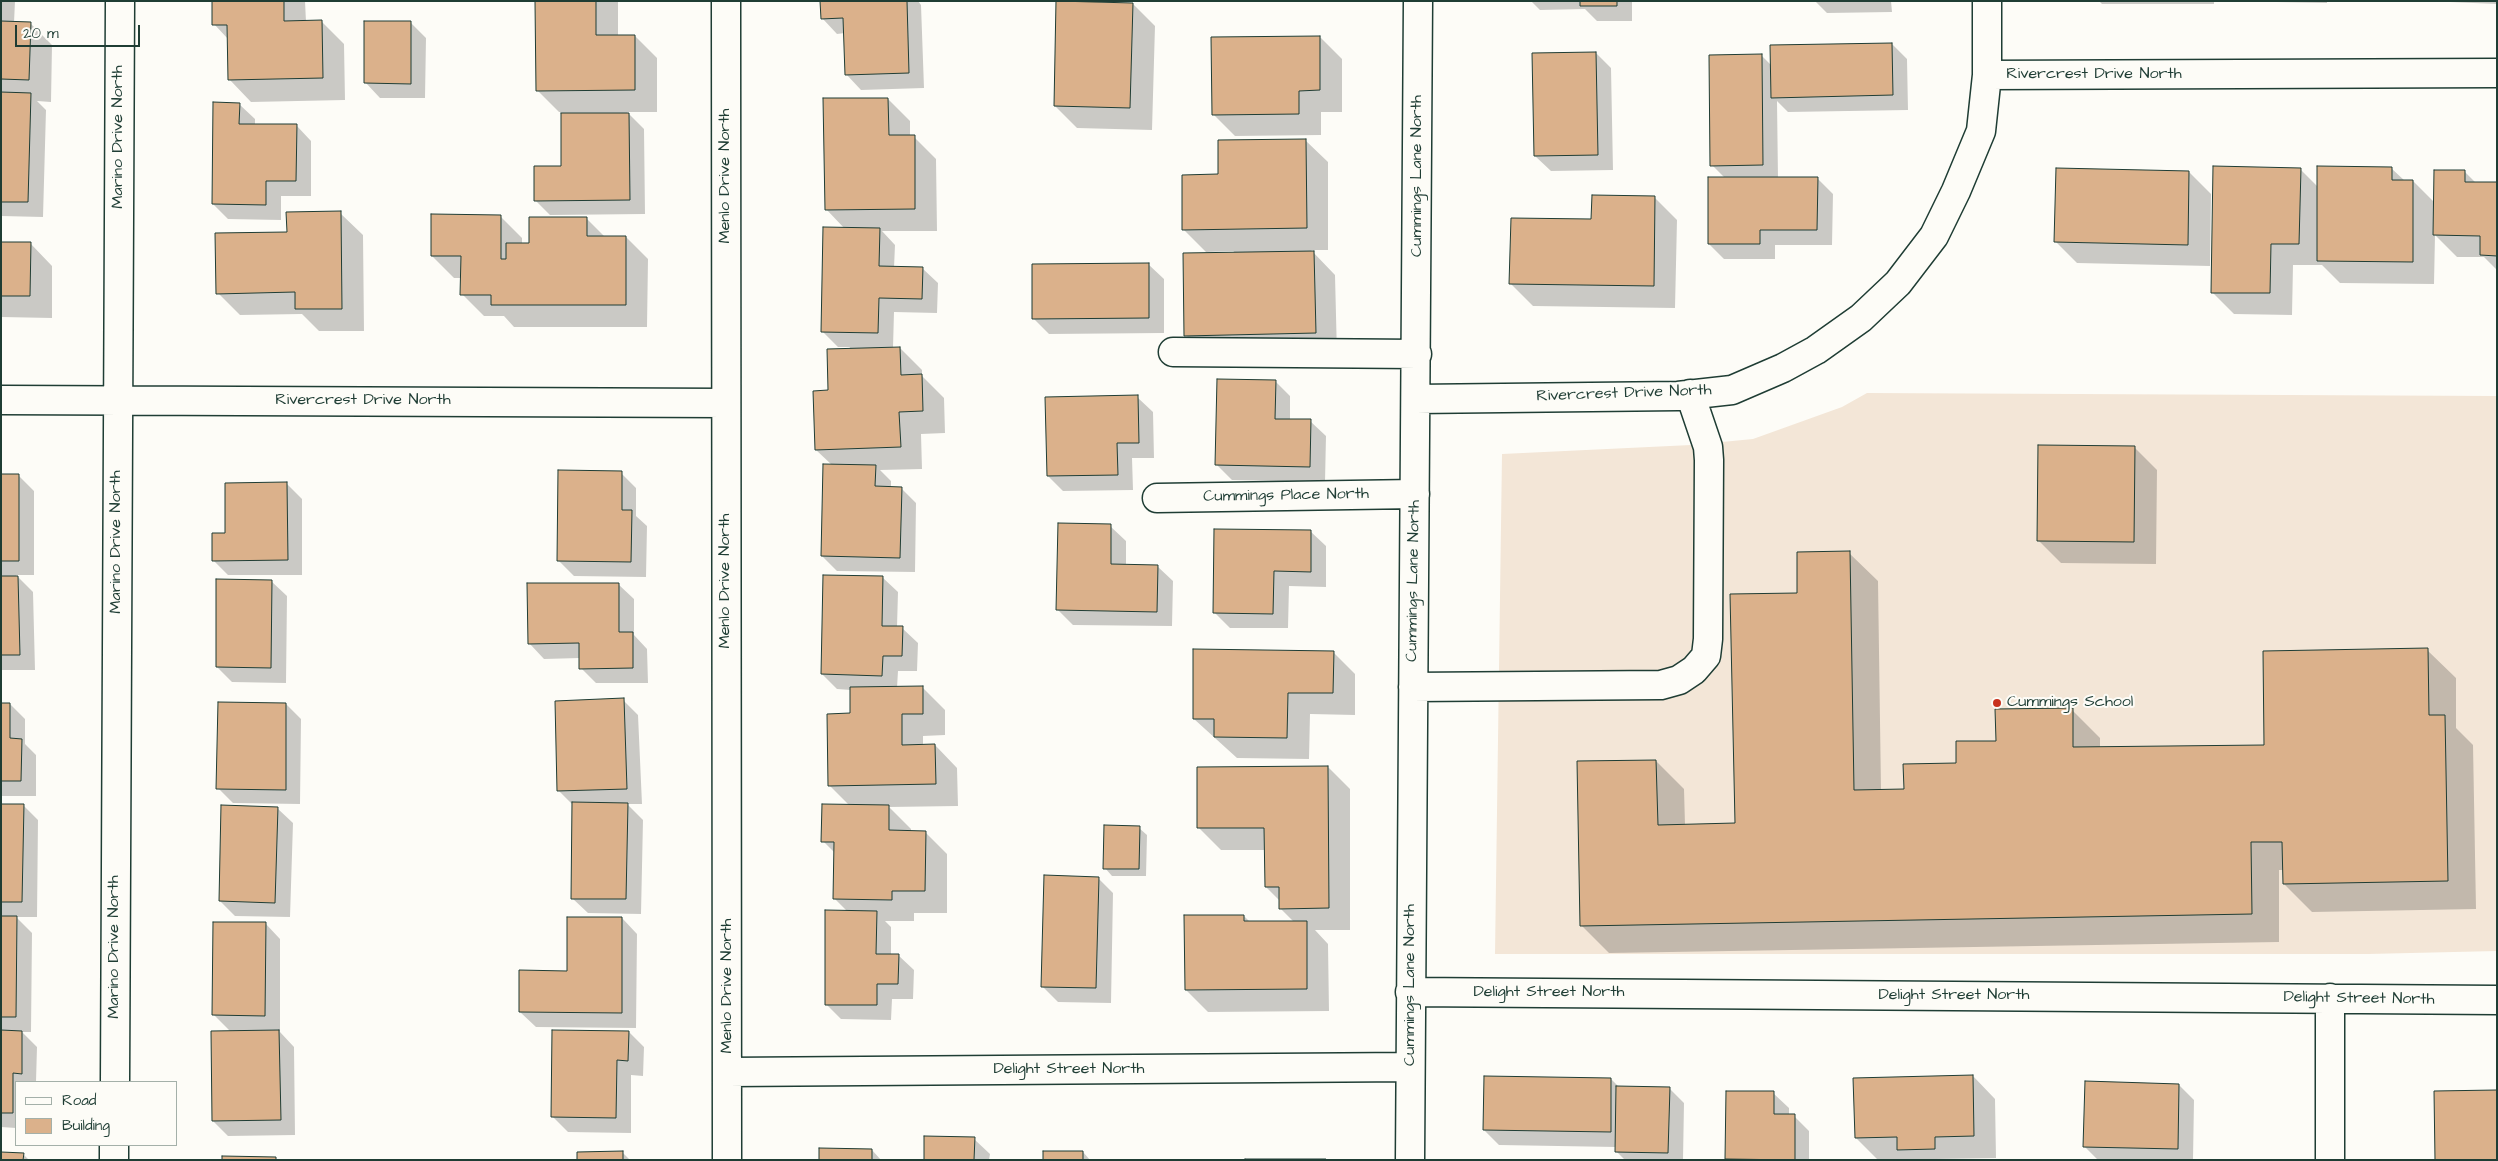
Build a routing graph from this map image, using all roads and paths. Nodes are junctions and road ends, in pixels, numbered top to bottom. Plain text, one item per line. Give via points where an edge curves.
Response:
1 (120, 1) edge
2 (726, 1) edge
3 (1418, 1) edge
4 (1987, 1) edge
5 (2497, 73) edge
6 (1987, 75) junction
7 (1172, 352) dead end
8 (1416, 354) junction
9 (1690, 394) junction
10 (1416, 399) junction
11 (1, 400) edge
12 (118, 400) junction
13 (725, 403) junction
14 (1415, 494) junction
15 (1157, 498) dead end
16 (1413, 687) junction
17 (1410, 992) junction
18 (2330, 998) junction
19 (2497, 1000) edge
20 (1410, 1067) junction
21 (728, 1072) junction
22 (115, 1081) edge
23 (114, 1146) edge
24 (114, 1160) edge
25 (727, 1160) edge
26 (1410, 1160) edge
27 (2330, 1160) edge

1 - 12 street, Marino Drive North
2 - 13 street, Menlo Drive North
3 - 8 street, Cummings Lane North
4 - 6 street
5 - 6 street, Rivercrest Drive North
6 - 9 street, Rivercrest Drive North via 1981,131 1956,191 1934,236 1898,283 1861,318 1816,350 1783,368 1732,390
7 - 8 street
8 - 10 street, Cummings Lane North
9 - 10 street, Rivercrest Drive North
9 - 16 street via 1708,447 1709,460 1708,639 1706,656 1694,670 1679,680 1661,685
10 - 14 street, Cummings Lane North
11 - 12 street, Rivercrest Drive North
12 - 13 street, Rivercrest Drive North
12 - 22 street, Marino Drive North
13 - 21 street, Menlo Drive North
14 - 15 street, Cummings Place North
14 - 16 street, Cummings Lane North
16 - 17 street, Cummings Lane North
17 - 18 street, Delight Street North
17 - 20 street, Cummings Lane North
18 - 19 street, Delight Street North
18 - 27 street
20 - 21 street, Delight Street North
20 - 26 street, Cummings Lane North
21 - 25 street, Menlo Drive North
23 - 24 street

